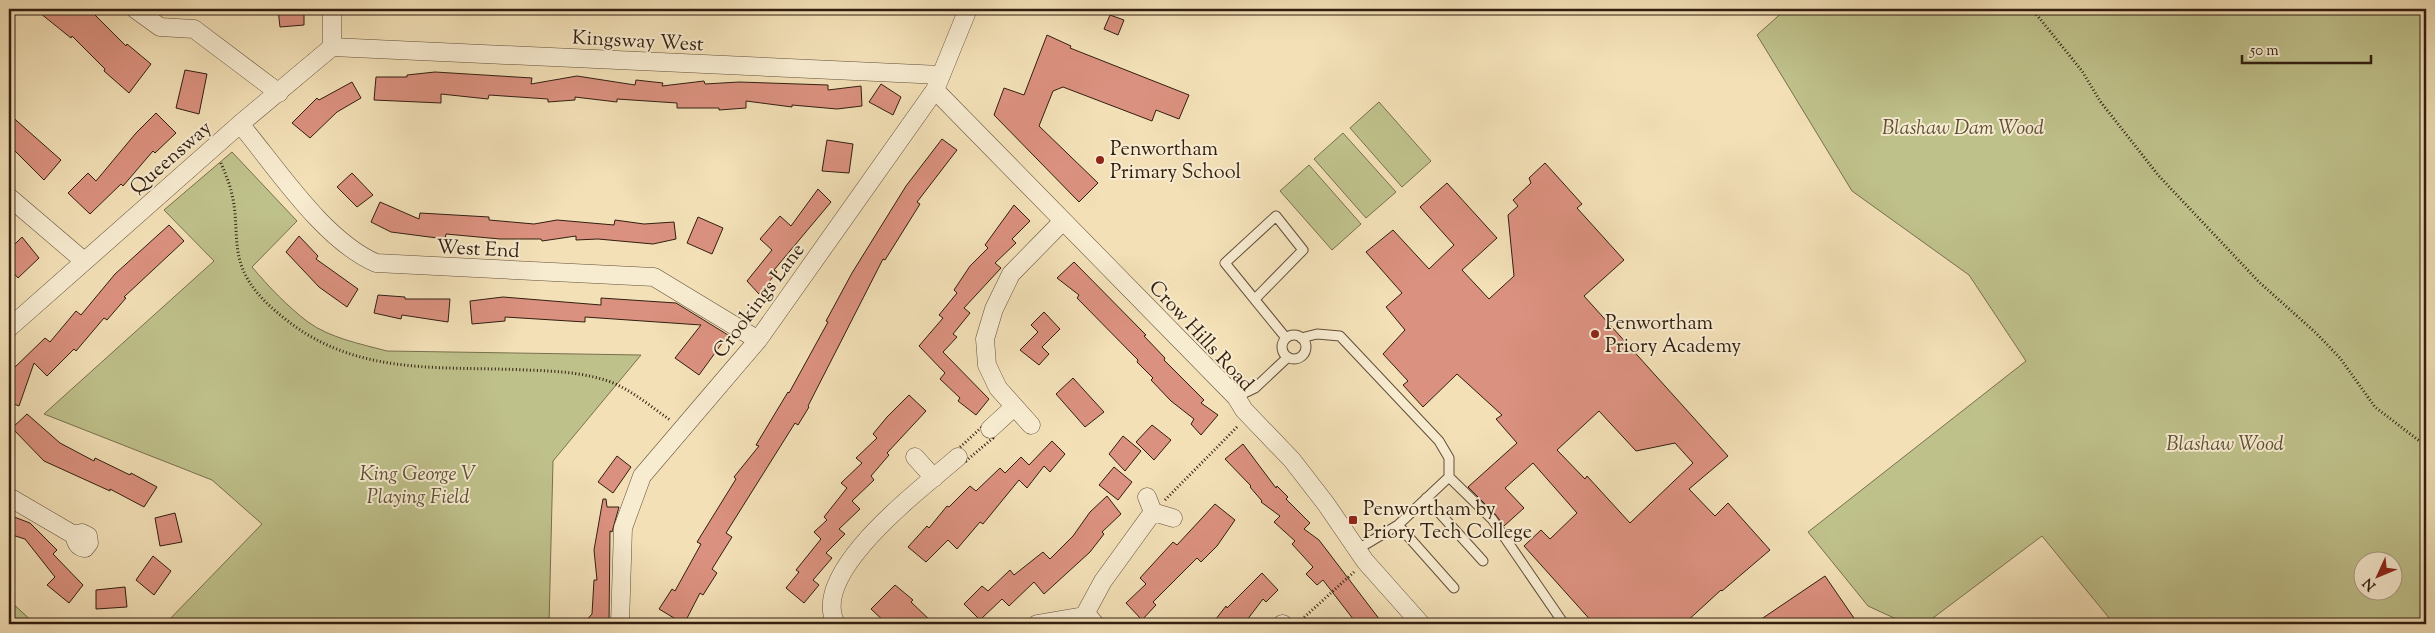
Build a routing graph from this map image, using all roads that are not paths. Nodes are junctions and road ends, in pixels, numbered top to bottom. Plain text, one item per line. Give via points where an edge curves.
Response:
1 (135, 9) edge
2 (332, 9) edge
3 (968, 9) edge
4 (332, 47) junction
5 (938, 83) junction
6 (279, 93) junction
7 (240, 124) junction
8 (9, 197) edge
9 (1063, 221) junction
10 (84, 261) junction
11 (1256, 298) junction
12 (9, 328) edge
13 (1286, 338) junction
14 (1301, 338) junction
15 (758, 340) junction
16 (1288, 357) junction
17 (1236, 397) junction
18 (1014, 407) junction
19 (1030, 425) dead end
20 (990, 429) road end
21 (915, 457) dead end
22 (958, 457) road end
23 (1449, 477) junction
24 (934, 478) junction
25 (9, 497) edge
26 (1426, 498) junction
27 (1173, 518) dead end
28 (1398, 525) junction
29 (74, 535) dead end
30 (1362, 555) junction
31 (1483, 561) dead end
32 (1454, 588) dead end
33 (1090, 620) edge
34 (620, 624) edge
35 (836, 624) edge
36 (1037, 624) edge
37 (1420, 624) edge
38 (1564, 624) edge

1 - 6 street via 160,27 194,29
2 - 4 street
3 - 5 street, Crookings Lane
4 - 5 street, Kingsway West
4 - 6 street, Queensway
5 - 9 street, Crow Hills Road
5 - 15 street, Crookings Lane
6 - 7 street, Queensway
7 - 10 street, Queensway
7 - 15 street, West End via 312,212 359,256 376,263 654,277
8 - 10 street
9 - 17 street, Crow Hills Road
9 - 18 street via 1011,274 994,309 986,339 987,365 998,388
10 - 12 street, Queensway
11 - 11 lane via 1225,263 1276,216 1303,250
11 - 13 lane
13 - 14 lane
13 - 16 lane via 1282,348
14 - 16 lane via 1305,344 1302,356
14 - 23 lane via 1317,334 1340,336 1439,442 1449,458
15 - 34 street, Crookings Lane via 642,476 623,528
16 - 17 lane via 1255,388
17 - 30 street, Crow Hills Road via 1292,460
18 - 19 street
18 - 20 street
21 - 24 street
22 - 24 street
23 - 26 lane
23 - 38 lane via 1492,519
24 - 35 street via 862,544 848,562 836,583 830,603
25 - 29 street
26 - 28 lane
26 - 31 lane
27 - 33 street via 1150,505 1103,581
28 - 30 lane
28 - 32 lane
30 - 37 street, Crow Hills Road
33 - 36 street

